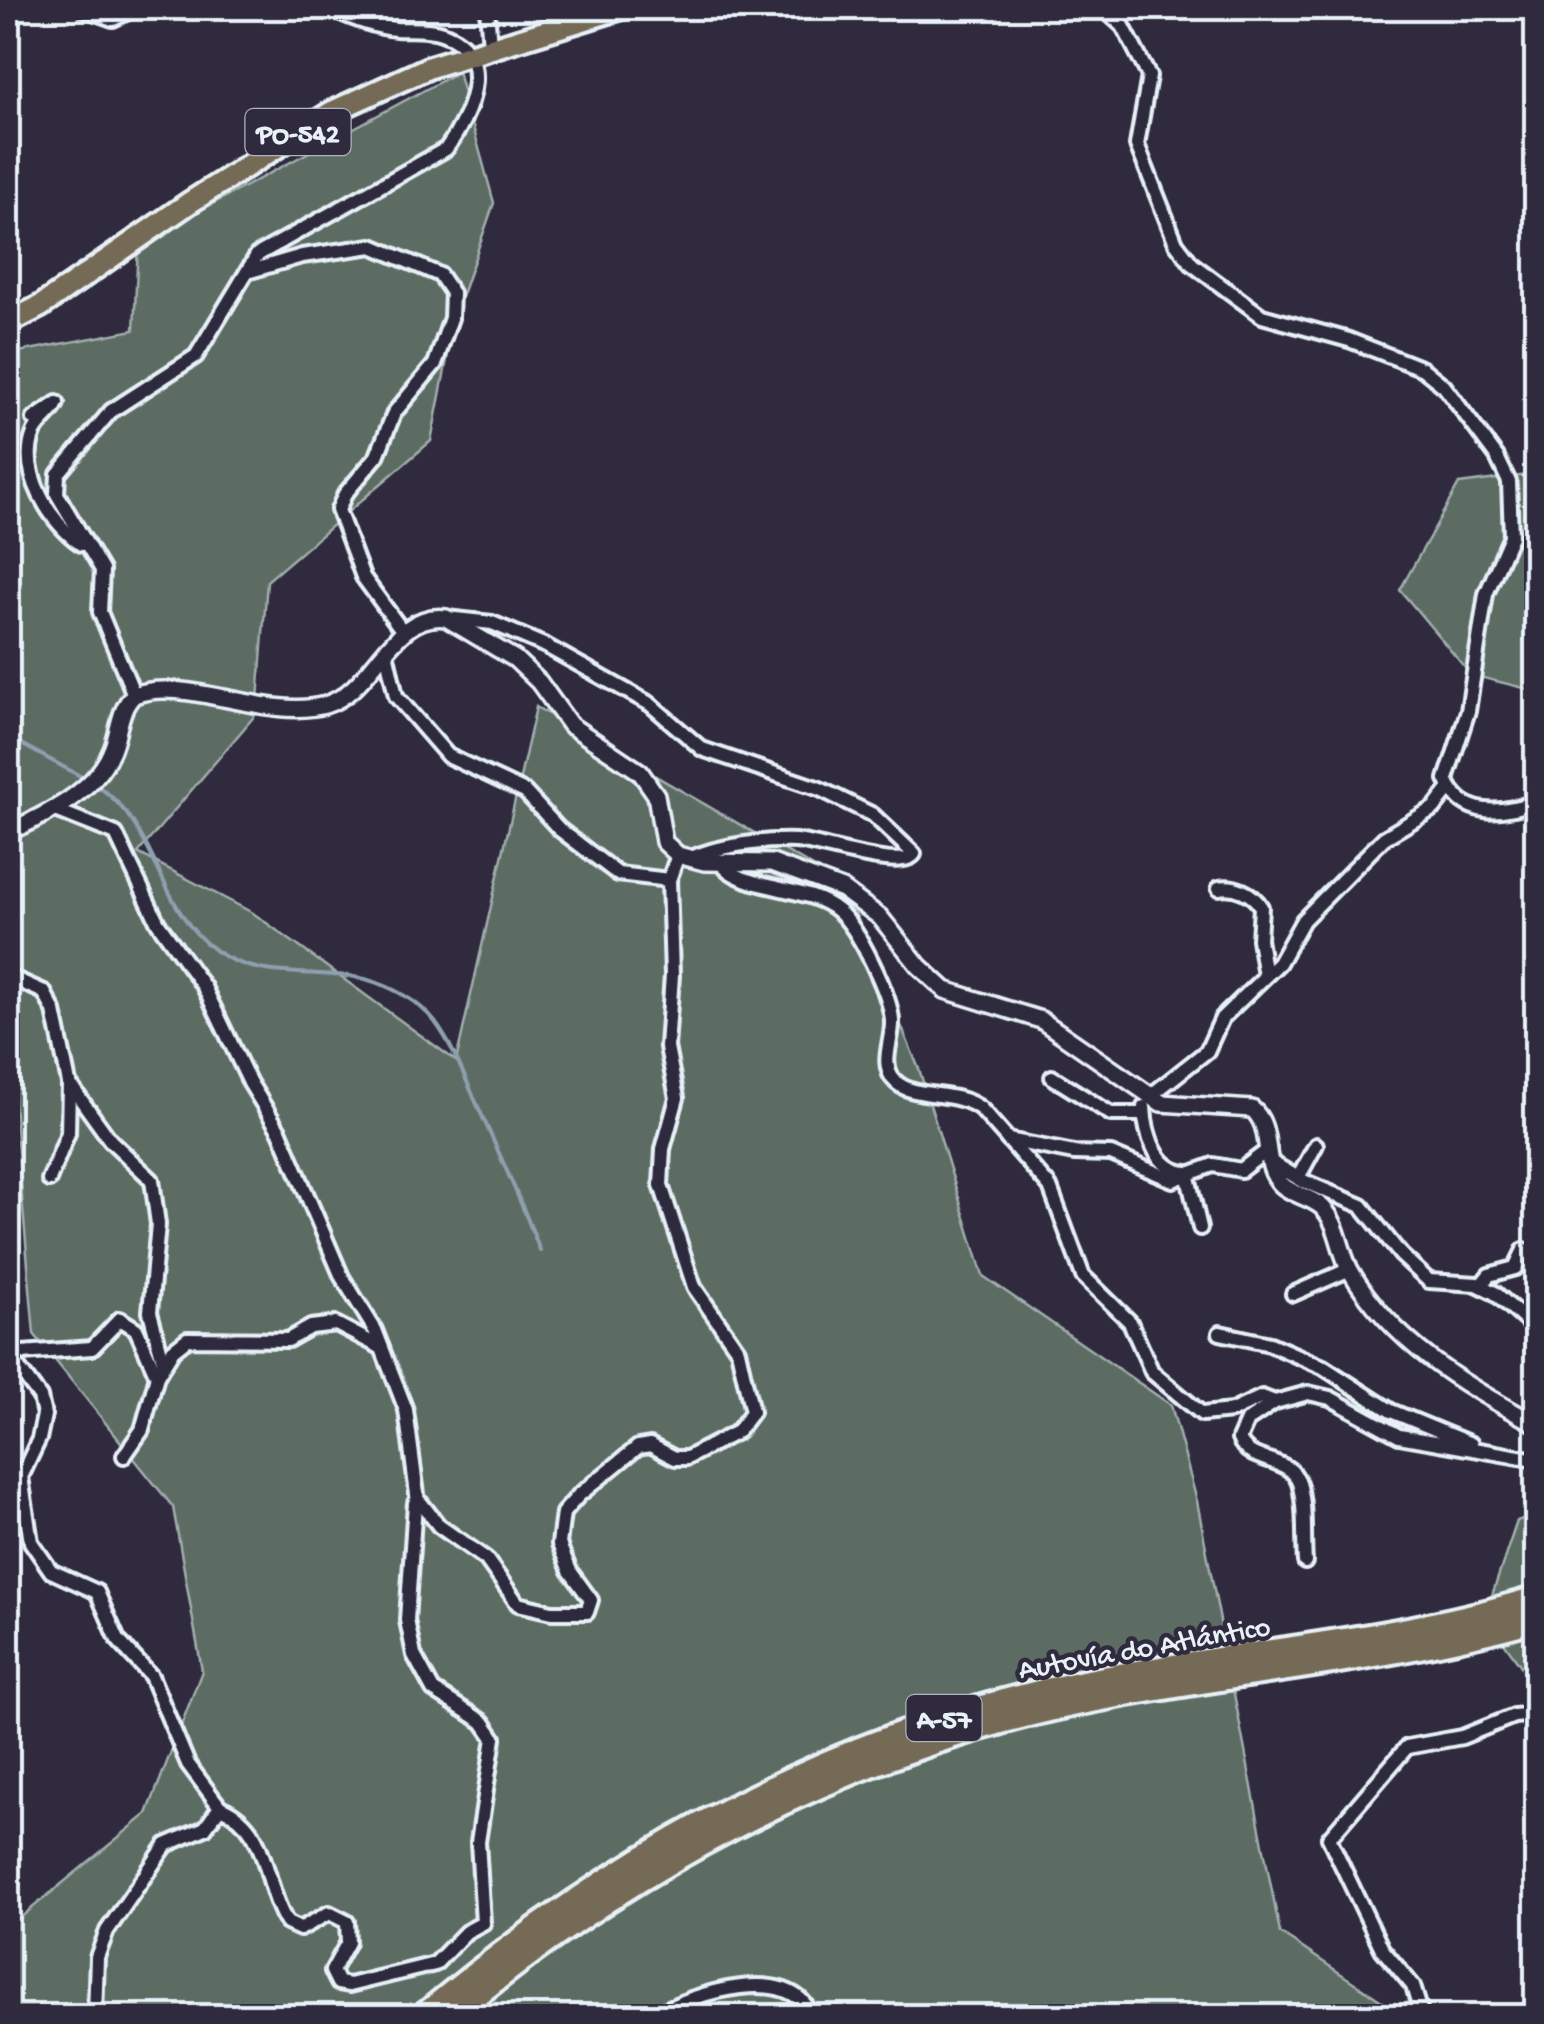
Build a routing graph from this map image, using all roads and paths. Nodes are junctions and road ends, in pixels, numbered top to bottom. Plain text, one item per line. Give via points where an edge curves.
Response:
1 (82, 8) edge
2 (136, 8) edge
3 (330, 8) edge
4 (488, 8) edge
5 (622, 8) edge
6 (1103, 8) edge
7 (490, 47) junction
8 (468, 54) junction
9 (248, 272) junction
10 (8, 322) edge
11 (34, 419) dead end
12 (87, 547) junction
13 (446, 618) junction
14 (404, 632) junction
15 (386, 652) junction
16 (134, 695) junction
17 (1450, 788) junction
18 (1536, 802) edge
19 (53, 808) junction
20 (8, 832) edge
21 (684, 858) junction
22 (719, 861) junction
23 (670, 880) junction
24 (1219, 888) dead end
25 (8, 976) edge
26 (1265, 976) junction
27 (1052, 1077) dead end
28 (69, 1083) junction
29 (1146, 1102) junction
30 (1008, 1140) junction
31 (1316, 1145) dead end
32 (1270, 1156) junction
33 (1188, 1173) junction
34 (1298, 1178) junction
35 (49, 1180) dead end
36 (1200, 1228) dead end
37 (1524, 1250) dead end
38 (1350, 1269) junction
39 (1481, 1285) junction
40 (1293, 1294) dead end
41 (1220, 1334) dead end
42 (1536, 1336) edge
43 (382, 1348) junction
44 (8, 1354) edge
45 (161, 1370) junction
46 (1275, 1402) junction
47 (1536, 1424) edge
48 (1475, 1448) junction
49 (124, 1456) dead end
50 (1536, 1460) edge
51 (418, 1502) junction
52 (1305, 1562) dead end
53 (1536, 1598) edge
54 (1536, 1619) edge
55 (1536, 1714) edge
56 (220, 1808) junction
57 (96, 2016) edge
58 (423, 2016) edge
59 (452, 2016) edge
60 (655, 2016) edge
61 (811, 2016) edge
62 (1422, 2016) edge

1 - 2 street via 113,19
3 - 8 street via 376,26 442,33
4 - 7 street
5 - 7 main road, PO-542
6 - 17 street via 1124,26 1149,76 1137,146 1176,244 1192,264 1262,316 1423,369 1444,386 1497,457 1508,482 1511,536 1486,594 1468,710 1446,771
7 - 8 main road, PO-542
8 - 9 street via 478,85 466,122 446,149 257,255
8 - 10 main road, PO-542 via 332,112
9 - 12 street via 196,356 111,411 58,474 56,494
9 - 14 street via 372,246 440,276 452,293 435,364 394,413 377,456 338,510 363,577
11 - 12 street via 57,403 34,431 32,460 49,514
12 - 16 street via 102,570 100,612
13 - 14 street
13 - 21 street via 514,659 570,725 640,772 656,795 664,842
13 - 21 street via 492,623 546,646 650,704 702,749 873,815 914,854 902,860 798,841
14 - 15 street
15 - 16 street via 347,696 323,706 273,708 158,691
15 - 23 street via 396,696 448,756 526,792 559,830 618,874
16 - 19 street via 123,708 104,767
17 - 18 street via 1492,814
17 - 26 street via 1434,808 1384,838 1302,920
19 - 20 street
19 - 43 street via 116,834 146,902 204,987 280,1132 326,1246
21 - 22 street
21 - 23 street
22 - 29 street via 772,863 842,889 880,917 945,990 1041,1020
22 - 30 street via 740,879 779,886 842,914 892,1019 887,1069 894,1080 970,1100
23 - 51 street via 667,1047 678,1087 663,1149 662,1199 694,1287 738,1350 750,1419 687,1458 650,1444 638,1447 563,1512 565,1562 591,1600 591,1609 580,1614 518,1604 486,1559
24 - 26 street via 1249,894 1261,908
25 - 28 street via 50,1000
26 - 29 street via 1222,1018 1204,1055
27 - 29 street via 1111,1114
28 - 35 street via 68,1132
28 - 45 street via 110,1140 152,1180 158,1224 150,1312
29 - 32 street via 1252,1109 1266,1126
29 - 33 street via 1150,1144 1175,1171
30 - 33 street via 1111,1154 1163,1179
30 - 46 street via 1050,1187 1083,1276 1130,1322 1152,1372 1202,1414 1262,1397
31 - 34 street
32 - 33 street via 1242,1170 1213,1165
32 - 34 street
32 - 38 street via 1280,1184 1327,1214
33 - 36 street
34 - 39 street via 1362,1206 1430,1281
37 - 39 street via 1515,1268 1489,1275
38 - 40 street
38 - 47 street via 1432,1364
39 - 42 street via 1510,1305
41 - 48 street via 1270,1344 1323,1367 1392,1411
43 - 45 street via 347,1327 323,1324 288,1340 187,1339
43 - 51 street via 406,1410
44 - 45 street via 92,1348 115,1321 126,1320
44 - 56 street via 40,1396 44,1415 21,1476 33,1547 51,1571 97,1592 118,1640 151,1676 188,1764
45 - 49 street via 142,1430
46 - 48 street via 1319,1394 1399,1436
46 - 52 street via 1247,1420 1239,1439 1248,1454 1286,1466 1299,1484
48 - 50 street
51 - 56 street via 407,1620 414,1655 433,1690 483,1722 494,1738 478,1842 483,1924 434,1964 338,1983 332,1971 348,1942 346,1922 329,1913 300,1929 287,1923 256,1834
53 - 58 highway, Autovía do Atlántico / A-57 via 1372,1638 1081,1682 858,1748 757,1792 618,1870
54 - 59 highway, Autovía do Atlántico / A-57 via 1423,1649 1051,1710 890,1759 794,1798 664,1864
55 - 62 street via 1407,1747 1329,1838 1382,1949 1414,1986
56 - 57 street via 205,1828 166,1845 107,1931 97,1957
60 - 61 street via 728,1988 788,1990 802,1998

